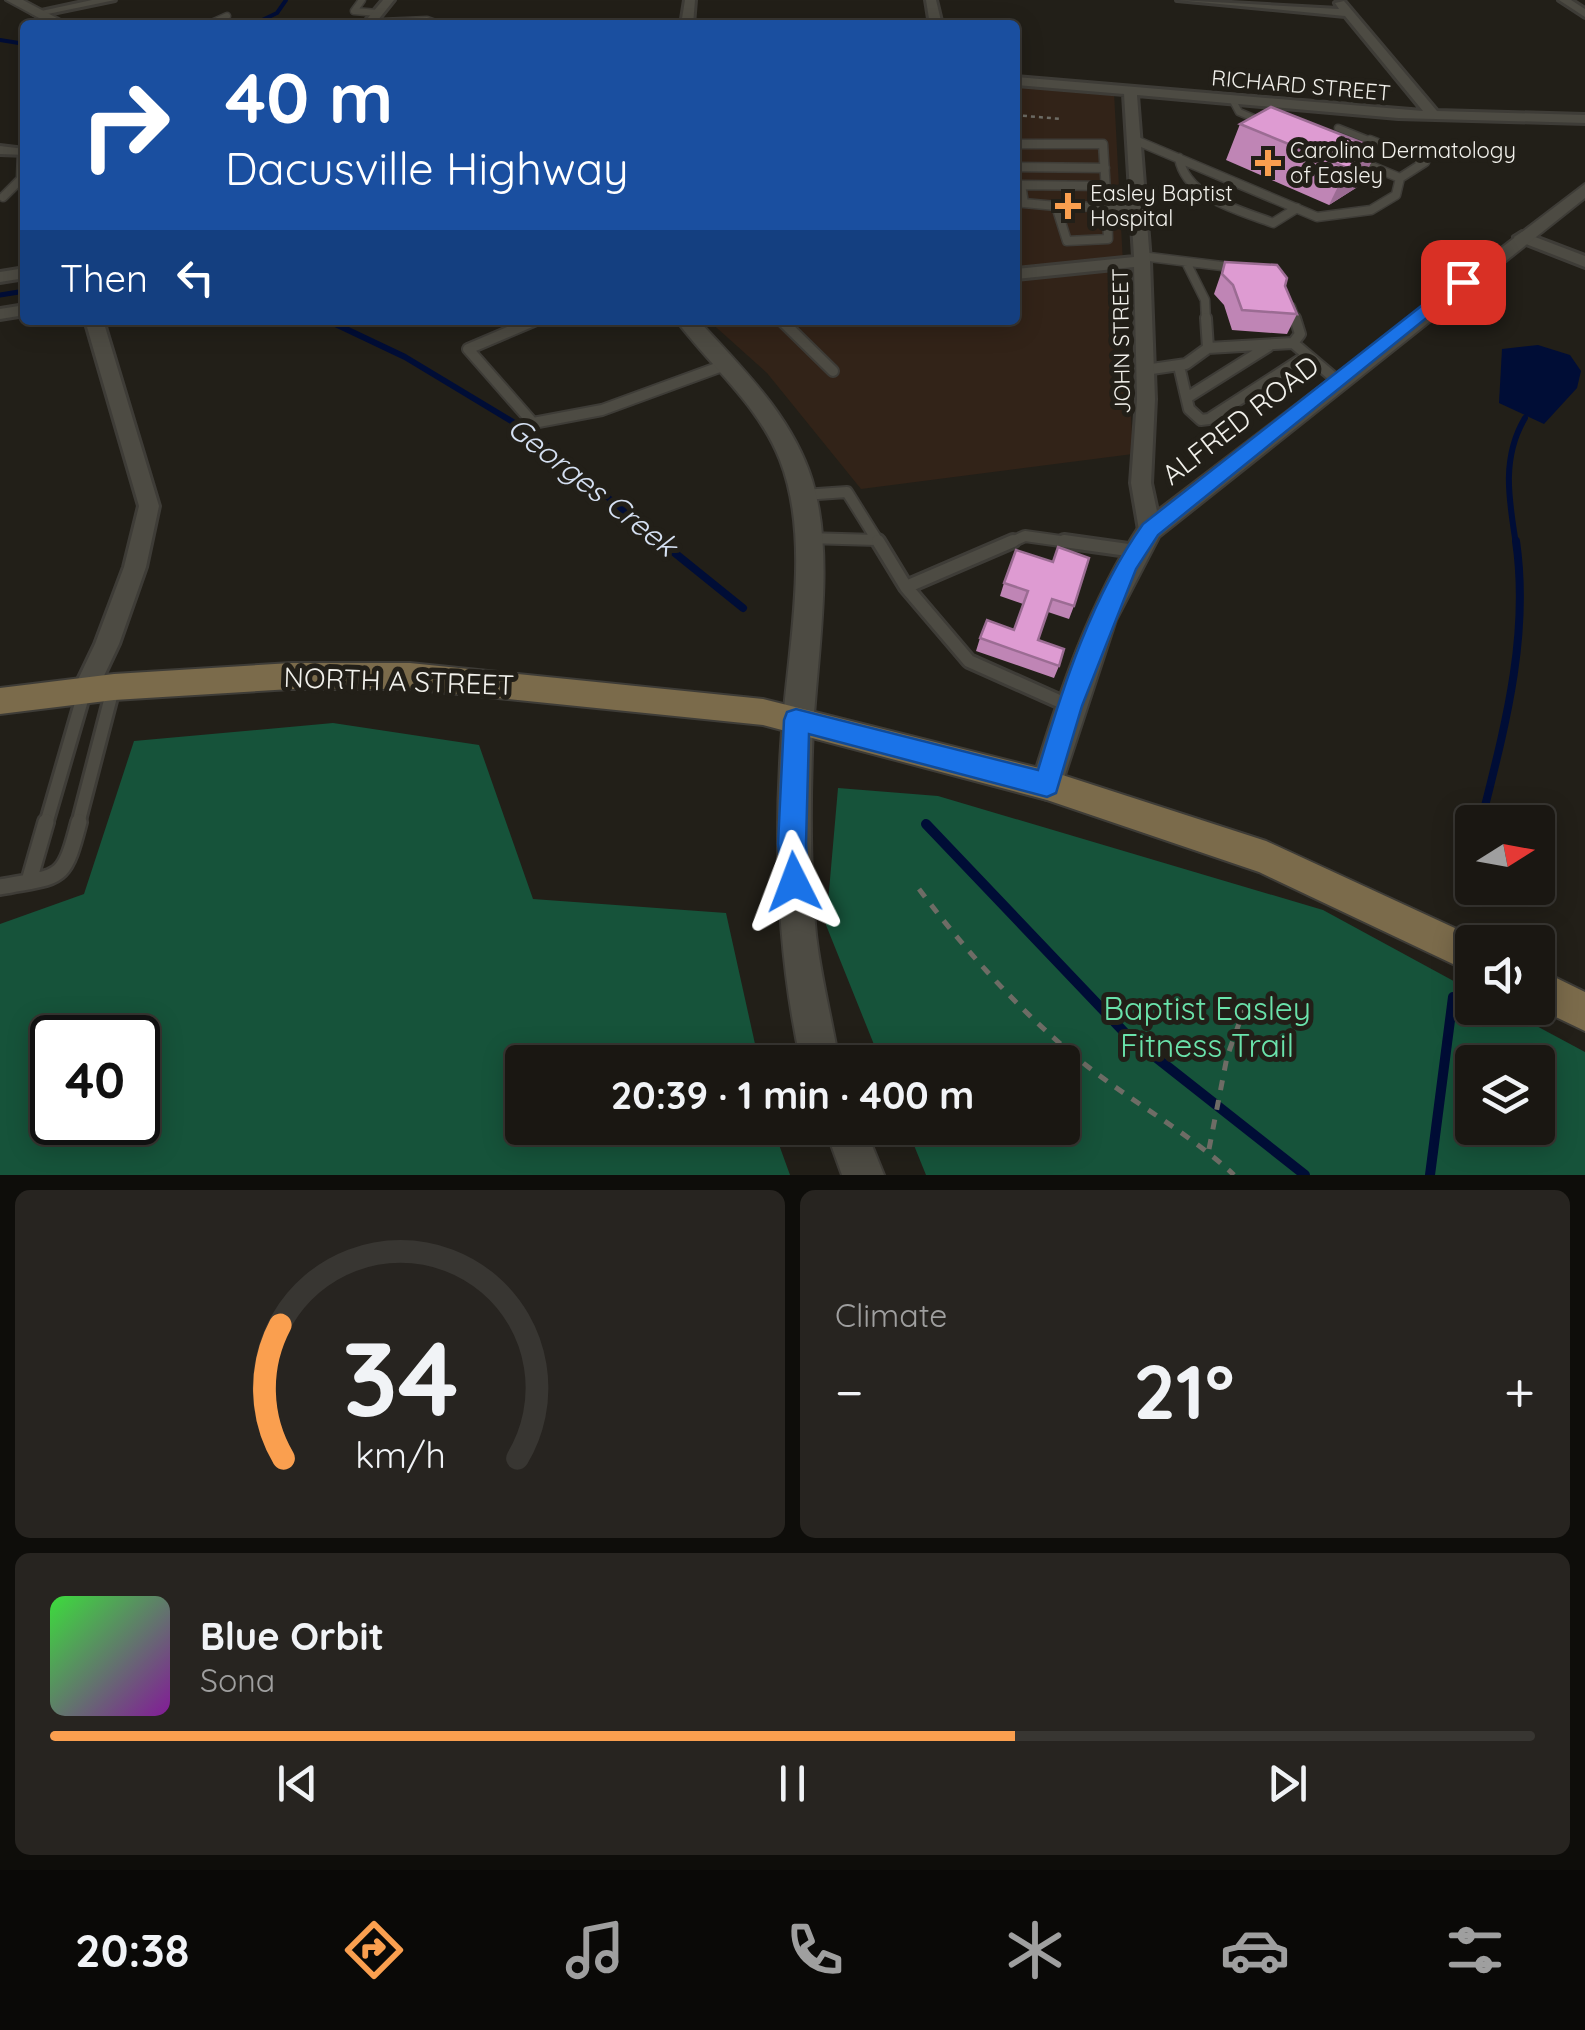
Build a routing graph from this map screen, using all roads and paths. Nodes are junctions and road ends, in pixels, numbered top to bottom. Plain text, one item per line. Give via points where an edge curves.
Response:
1 (108, 0) edge
2 (362, 0) edge
3 (1182, 0) edge
4 (1338, 0) edge
5 (1564, 0) edge
6 (26, 7) edge
7 (1349, 13) junction
8 (0, 14) edge
9 (1585, 14) edge
10 (227, 16) dead end
11 (53, 20) edge
12 (218, 20) edge
13 (372, 20) edge
14 (1020, 80) edge
15 (1130, 90) junction
16 (1232, 99) junction
17 (1347, 110) junction
18 (1020, 115) edge
19 (1434, 116) junction
20 (1061, 119) dead end
21 (1585, 120) edge
22 (1276, 127) edge
23 (1338, 128) junction
24 (1325, 135) edge
25 (1134, 140) junction
26 (1020, 144) edge
27 (1347, 156) edge
28 (1179, 158) junction
29 (1020, 167) edge
30 (1105, 168) junction
31 (1400, 178) junction
32 (20, 181) edge
33 (1106, 186) junction
34 (1585, 189) edge
35 (3, 197) dead end
36 (1056, 206) junction
37 (1106, 206) junction
38 (1138, 207) junction
39 (1297, 208) junction
40 (1522, 236) junction
41 (1142, 258) junction
42 (1585, 262) edge
43 (1187, 264) junction
44 (1242, 269) edge
45 (1020, 273) edge
46 (1286, 291) edge
47 (95, 325) edge
48 (524, 325) edge
49 (691, 325) edge
50 (786, 325) edge
51 (1292, 344) junction
52 (1269, 346) junction
53 (1208, 348) junction
54 (1305, 357) junction
55 (725, 365) junction
56 (1179, 366) junction
57 (1145, 370) junction
58 (833, 371) dead end
59 (1338, 381) junction
60 (1188, 397) junction
61 (802, 496) junction
62 (1150, 530) junction
63 (807, 538) junction
64 (876, 540) junction
65 (1135, 552) junction
66 (906, 587) junction
67 (100, 688) junction
68 (0, 701) edge
69 (1070, 706) junction
70 (796, 720) junction
71 (1047, 785) junction
72 (29, 881) junction
73 (0, 887) edge
74 (919, 889) dead end
75 (1455, 947) edge
76 (1555, 997) edge
77 (1246, 1004) dead end
78 (1585, 1012) edge
79 (817, 1045) edge
80 (852, 1145) edge
81 (1209, 1150) junction
82 (864, 1175) edge
83 (1234, 1175) edge

1 - 6 street
2 - 13 lane via 354,11
3 - 7 street
4 - 7 street
5 - 9 street
6 - 8 street
6 - 11 street
7 - 19 street
10 - 12 lane
14 - 15 street, RICHARD STREET
15 - 16 street, RICHARD STREET
15 - 25 street, JOHN STREET
16 - 17 street, RICHARD STREET
16 - 22 lane via 1239,112
17 - 19 street, RICHARD STREET
17 - 23 lane via 1348,123
18 - 20 path
19 - 21 street, RICHARD STREET
23 - 24 lane
23 - 31 lane via 1425,162
25 - 28 lane
25 - 38 street, JOHN STREET
26 - 30 lane via 1104,144
27 - 31 lane
28 - 39 lane
28 - 39 lane via 1182,178 1193,187 1251,214 1273,223
29 - 30 lane
30 - 33 lane
31 - 39 lane via 1396,195 1372,210 1331,218
32 - 35 lane
33 - 36 lane via 1021,186 1024,203
33 - 37 lane
34 - 40 street, ALFRED ROAD
36 - 37 lane
36 - 37 lane via 1067,241 1108,240
37 - 38 lane
38 - 41 street, JOHN STREET
40 - 42 street
40 - 59 street, ALFRED ROAD
41 - 43 lane
41 - 45 street
41 - 57 street, JOHN STREET
43 - 44 lane
43 - 53 lane via 1205,300
46 - 51 lane via 1300,334
47 - 67 street via 149,506
48 - 55 lane via 468,349 533,422 600,410
49 - 55 street
50 - 58 lane
51 - 52 lane
51 - 54 lane
52 - 53 lane
52 - 60 lane
53 - 56 lane
54 - 59 lane
54 - 60 lane via 1214,418 1194,416
55 - 61 street via 780,437
56 - 57 lane
56 - 60 lane
57 - 62 street, JOHN STREET via 1142,483
59 - 62 street, ALFRED ROAD
61 - 63 street
61 - 64 lane via 847,492
62 - 65 street, ALFRED ROAD
63 - 64 lane
63 - 70 street
64 - 66 lane
65 - 66 lane via 1025,536
65 - 69 street, ALFRED ROAD
66 - 69 lane via 969,661
67 - 68 main road, NORTH A STREET
67 - 70 main road, NORTH A STREET via 410,676
67 - 72 lane
67 - 72 lane via 67,867
69 - 71 street, ALFRED ROAD
70 - 71 main road, NORTH A STREET
70 - 79 street via 792,844 800,958
71 - 75 main road, NORTH A STREET via 1266,858
72 - 73 lane
74 - 81 path via 1005,993 1088,1067
76 - 78 main road
77 - 81 path
80 - 82 street
81 - 83 path

